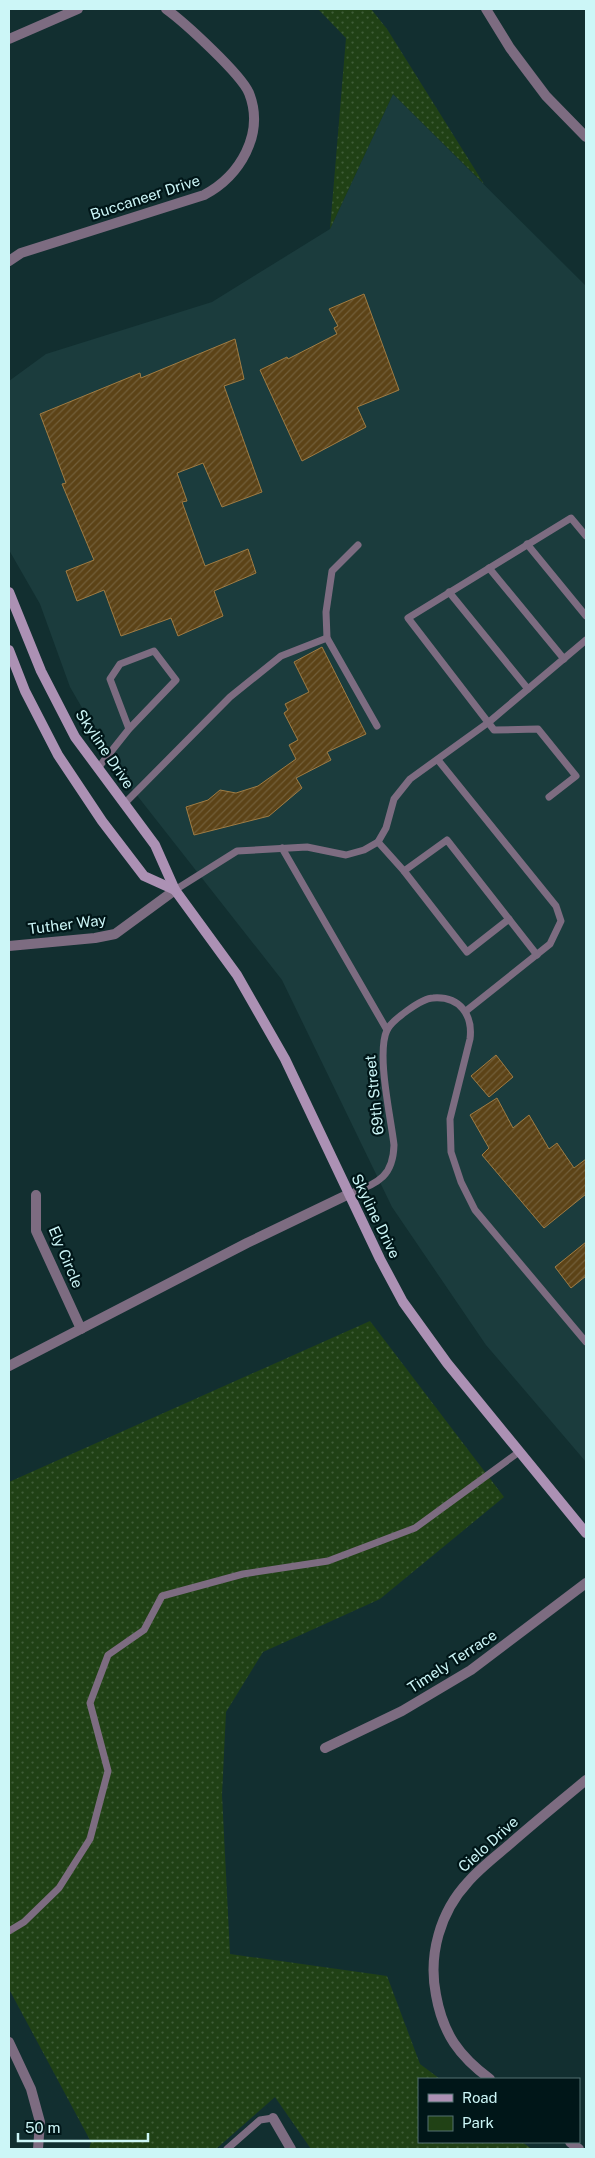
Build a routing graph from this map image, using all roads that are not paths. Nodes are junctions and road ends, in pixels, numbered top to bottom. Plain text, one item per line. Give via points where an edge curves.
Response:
1 (78, 9) edge
2 (166, 9) edge
3 (486, 9) edge
4 (9, 39) edge
5 (586, 136) edge
6 (9, 261) edge
7 (586, 536) edge
8 (527, 544) junction
9 (358, 545) dead end
10 (489, 568) junction
11 (9, 592) edge
12 (449, 592) junction
13 (586, 616) edge
14 (327, 638) junction
15 (586, 640) edge
16 (9, 650) edge
17 (564, 659) junction
18 (528, 689) junction
19 (489, 722) junction
20 (377, 726) dead end
21 (129, 729) junction
22 (438, 760) junction
23 (98, 768) junction
24 (549, 797) dead end
25 (124, 804) junction
26 (378, 842) junction
27 (282, 848) junction
28 (404, 871) junction
29 (175, 890) junction
30 (509, 919) junction
31 (9, 946) edge
32 (537, 955) junction
33 (466, 1010) junction
34 (387, 1030) junction
35 (349, 1194) junction
36 (36, 1195) dead end
37 (81, 1329) junction
38 (586, 1342) edge
39 (9, 1366) edge
40 (519, 1452) junction
41 (586, 1533) edge
42 (586, 1583) edge
43 (325, 1748) dead end
44 (586, 1780) edge
45 (9, 1932) edge
46 (9, 2042) edge
47 (489, 2078) edge
48 (273, 2118) joint
49 (38, 2149) edge
50 (227, 2149) edge
51 (291, 2149) edge

1 - 4 street
2 - 6 street, Buccaneer Drive via 235,74 248,92 253,116 251,141 238,167 217,188 204,195 21,254
3 - 5 street via 546,96
7 - 8 lane via 571,518
8 - 10 lane
8 - 13 lane
9 - 14 lane via 332,571 326,612
10 - 12 lane
10 - 17 lane
11 - 23 main road, Skyline Drive via 41,670 75,737
12 - 18 lane
12 - 19 lane via 408,618
14 - 20 lane
14 - 25 lane via 281,656 230,697
15 - 17 lane
16 - 29 main road, Skyline Drive via 25,691 58,755 102,821 144,876
17 - 18 lane
18 - 19 lane
19 - 22 lane
19 - 24 lane via 494,730 538,729 576,776
21 - 21 lane via 176,680 154,651 120,664 110,679
21 - 23 lane
22 - 26 lane via 410,778 401,788
22 - 32 lane via 556,906 561,921 550,944
23 - 25 main road, Skyline Drive
25 - 29 main road, Skyline Drive via 155,845
26 - 27 lane via 346,855 307,847
26 - 28 lane
27 - 29 lane via 237,851
27 - 34 lane
28 - 30 lane via 447,840
28 - 30 lane via 467,952
29 - 31 street, Tuther Way via 115,934
29 - 35 main road, Skyline Drive via 238,975 285,1059
30 - 32 lane
32 - 33 lane
33 - 34 lane via 449,1000 432,998 403,1013
33 - 38 lane via 472,1026 450,1119 451,1152 461,1182 475,1210
34 - 35 lane, 69th Street via 383,1062 394,1156 384,1177 377,1183
35 - 37 street, 69th Street
35 - 40 main road, Skyline Drive via 380,1259 413,1317
36 - 37 street, Ely Circle via 36,1231
37 - 39 street, 69th Street
40 - 41 main road, Skyline Drive
40 - 45 lane via 415,1528 328,1561 243,1574 162,1596 144,1630 108,1655 90,1703 108,1771 90,1839 59,1888
42 - 43 street, Timely Terrace via 471,1670 402,1711
44 - 47 street, Cielo Drive via 468,1880 450,1907 438,1937 434,1953 434,1986 442,2019 463,2056
46 - 49 street via 31,2089 40,2122
48 - 50 lane via 260,2120
48 - 51 street

